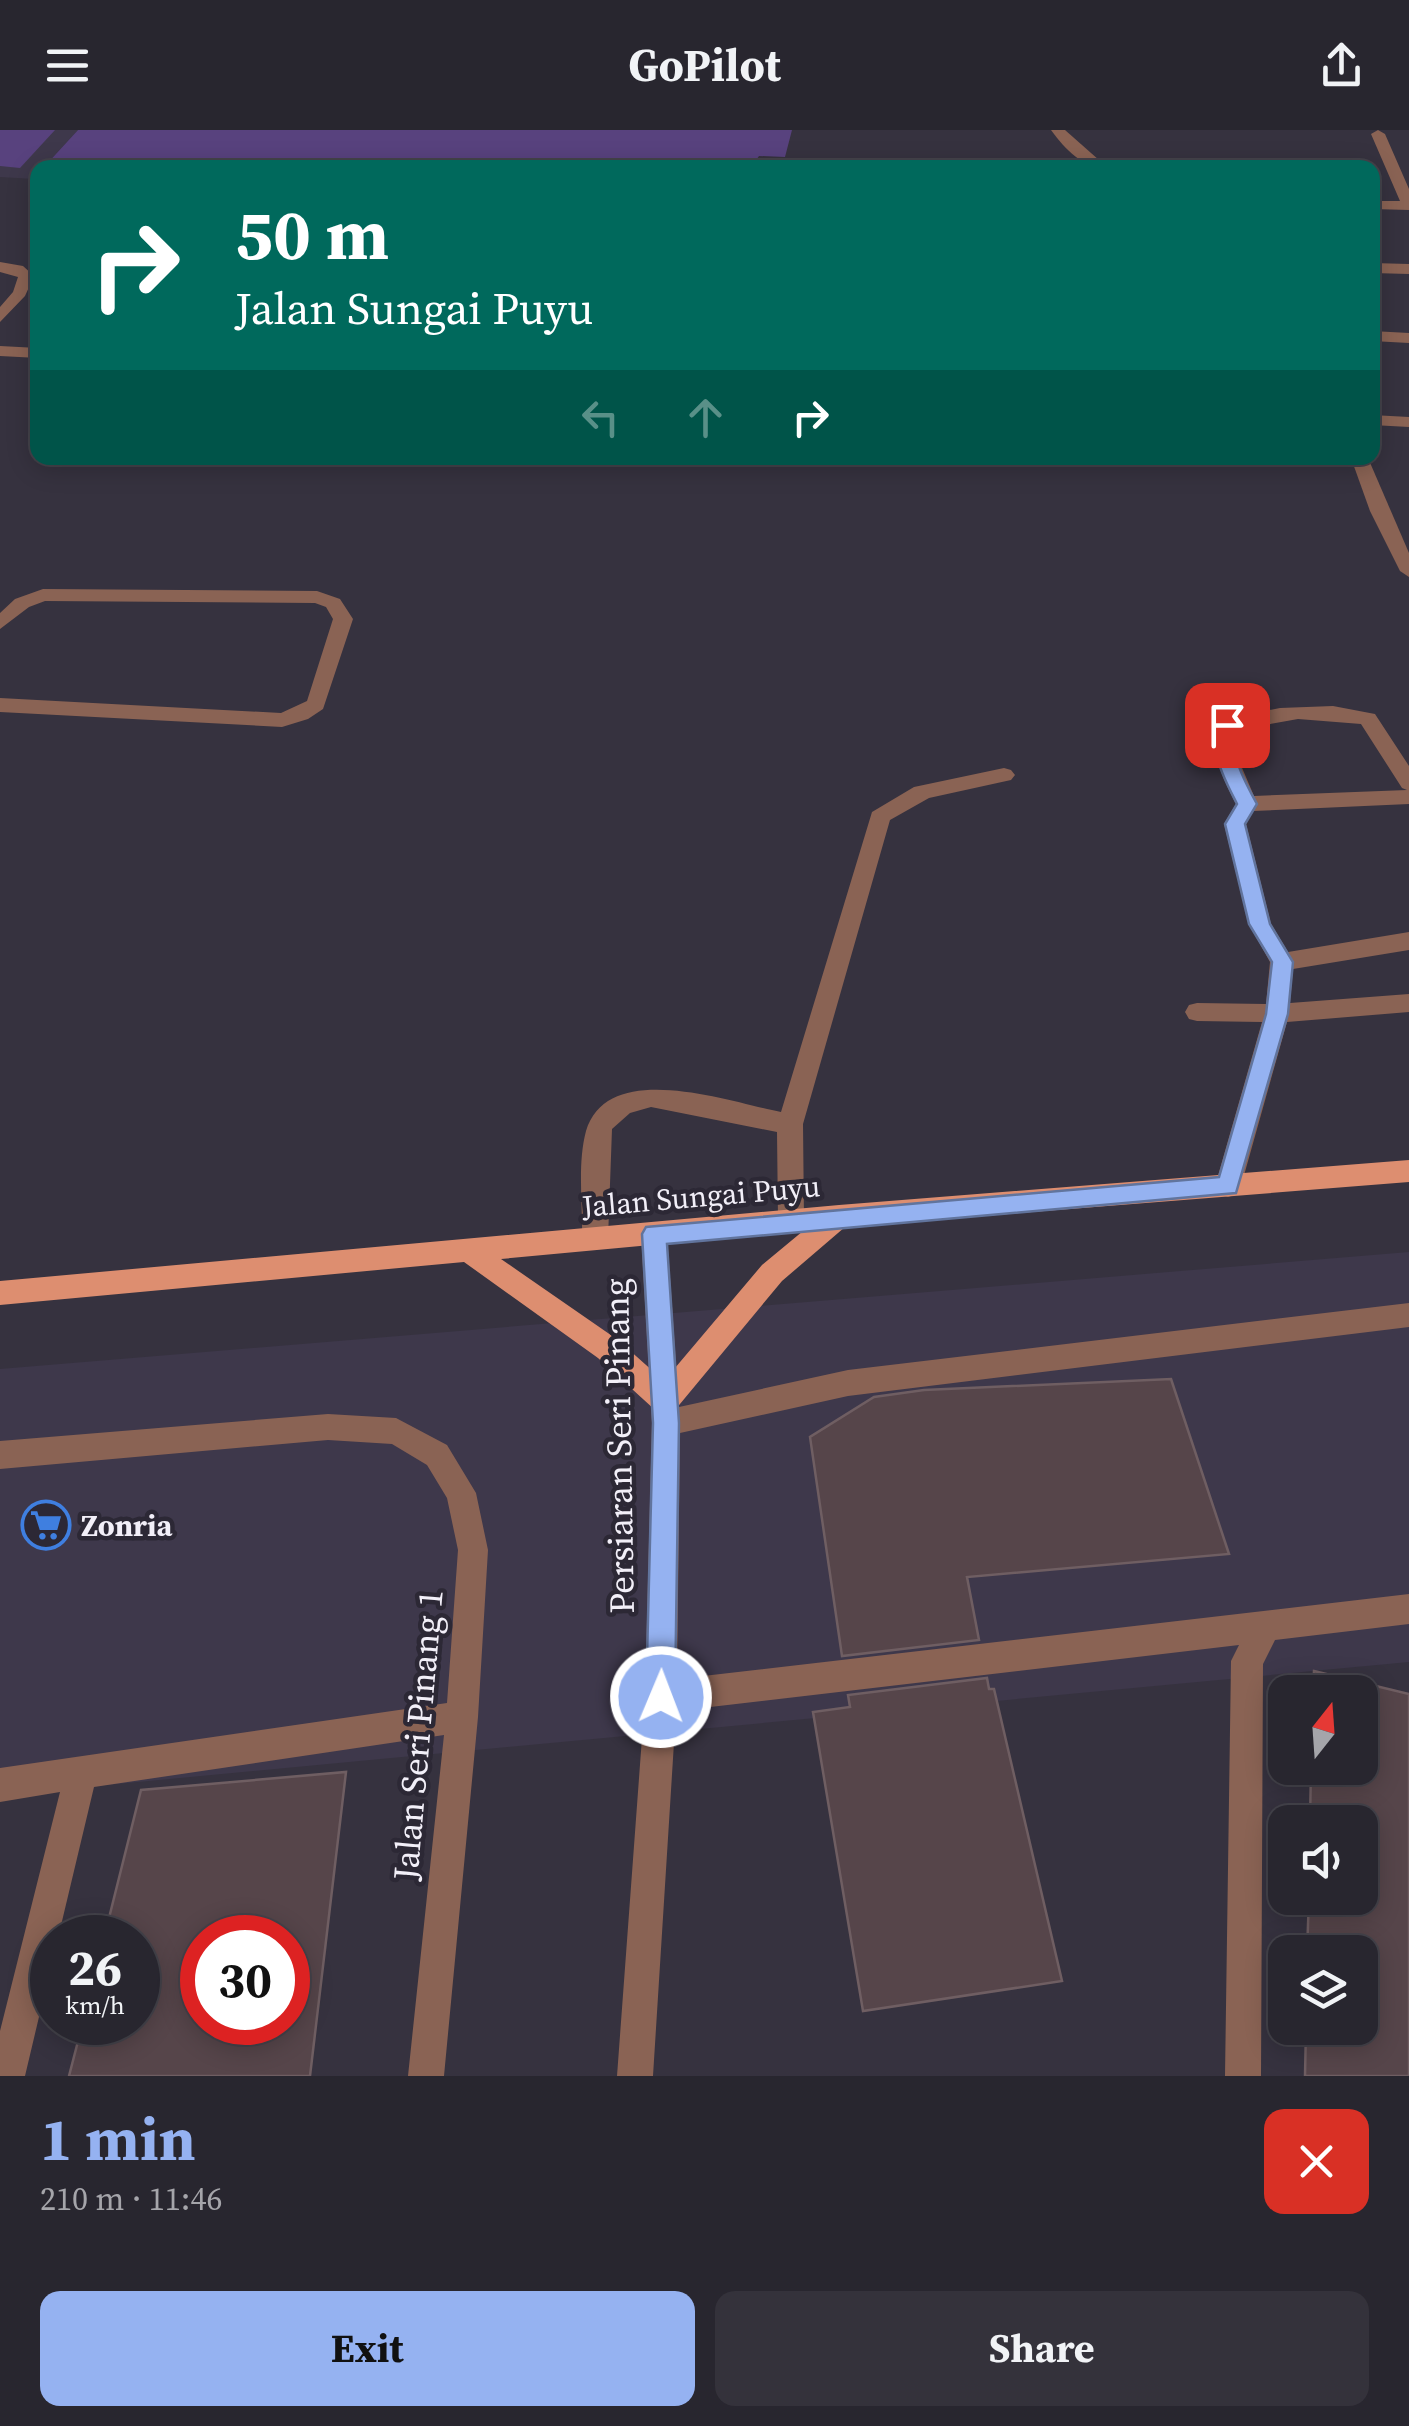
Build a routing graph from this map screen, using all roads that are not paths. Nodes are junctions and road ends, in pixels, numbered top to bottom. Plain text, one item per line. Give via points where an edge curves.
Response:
1 (1058, 130) edge
2 (1378, 134) dead end
3 (1090, 160) edge
4 (1380, 205) edge
5 (1409, 205) edge
6 (0, 267) edge
7 (1380, 268) edge
8 (1409, 269) edge
9 (0, 317) edge
10 (1380, 336) edge
11 (1409, 338) edge
12 (0, 351) edge
13 (30, 353) edge
14 (1380, 420) edge
15 (1409, 422) edge
16 (1362, 465) edge
17 (1379, 511) junction
18 (1409, 512) edge
19 (1409, 572) edge
20 (0, 624) edge
21 (0, 705) edge
22 (1004, 776) dead end
23 (1409, 783) edge
24 (1409, 797) edge
25 (1247, 804) junction
26 (1409, 941) edge
27 (1282, 962) junction
28 (1409, 1002) edge
29 (1197, 1012) dead end
30 (1277, 1014) junction
31 (790, 1124) junction
32 (1409, 1170) edge
33 (1228, 1186) junction
34 (839, 1216) junction
35 (791, 1220) junction
36 (654, 1234) junction
37 (594, 1239) junction
38 (468, 1250) junction
39 (0, 1292) edge
40 (1409, 1314) edge
41 (666, 1412) junction
42 (0, 1455) edge
43 (1409, 1609) edge
44 (1266, 1626) junction
45 (661, 1697) junction
46 (462, 1717) junction
47 (81, 1774) junction
48 (0, 1785) edge
49 (8, 2076) edge
50 (426, 2076) edge
51 (635, 2076) edge
52 (1244, 2076) edge

1 - 3 street
2 - 5 street
4 - 5 street
6 - 9 street via 26,276
7 - 8 street
10 - 11 street
12 - 13 street
14 - 15 street
16 - 17 street
17 - 18 street
17 - 19 street
20 - 21 street via 22,603 43,595 317,597 333,603 342,618 316,704 282,720
22 - 31 street via 907,798 880,817
23 - 25 street via 1368,719 1339,710 1263,716 1227,725 1223,747
24 - 25 street
25 - 27 street via 1235,824 1260,924
26 - 27 street
27 - 30 street
28 - 30 street
29 - 30 street
30 - 33 street
31 - 35 street
31 - 37 street via 651,1096 613,1110 599,1130
32 - 33 main road, Jalan Sungai Puyu
33 - 34 main road, Jalan Sungai Puyu
34 - 35 main road, Jalan Sungai Puyu
34 - 41 main road via 772,1274
35 - 36 main road, Jalan Sungai Puyu
36 - 37 main road, Jalan Sungai Puyu
36 - 41 street, Persiaran Seri Pinang
37 - 38 main road, Jalan Sungai Puyu
38 - 39 main road, Jalan Sungai Puyu
38 - 41 main road via 608,1349
40 - 41 street via 848,1382
41 - 45 street, Persiaran Seri Pinang
42 - 46 street, Jalan Seri Pinang 1 via 328,1427 396,1432 437,1455 461,1493 472,1550
43 - 44 street
44 - 45 street
44 - 52 street via 1247,1661
45 - 51 street, Persiaran Seri Pinang
46 - 47 street
46 - 50 street, Jalan Seri Pinang 1
47 - 48 street
47 - 49 street

